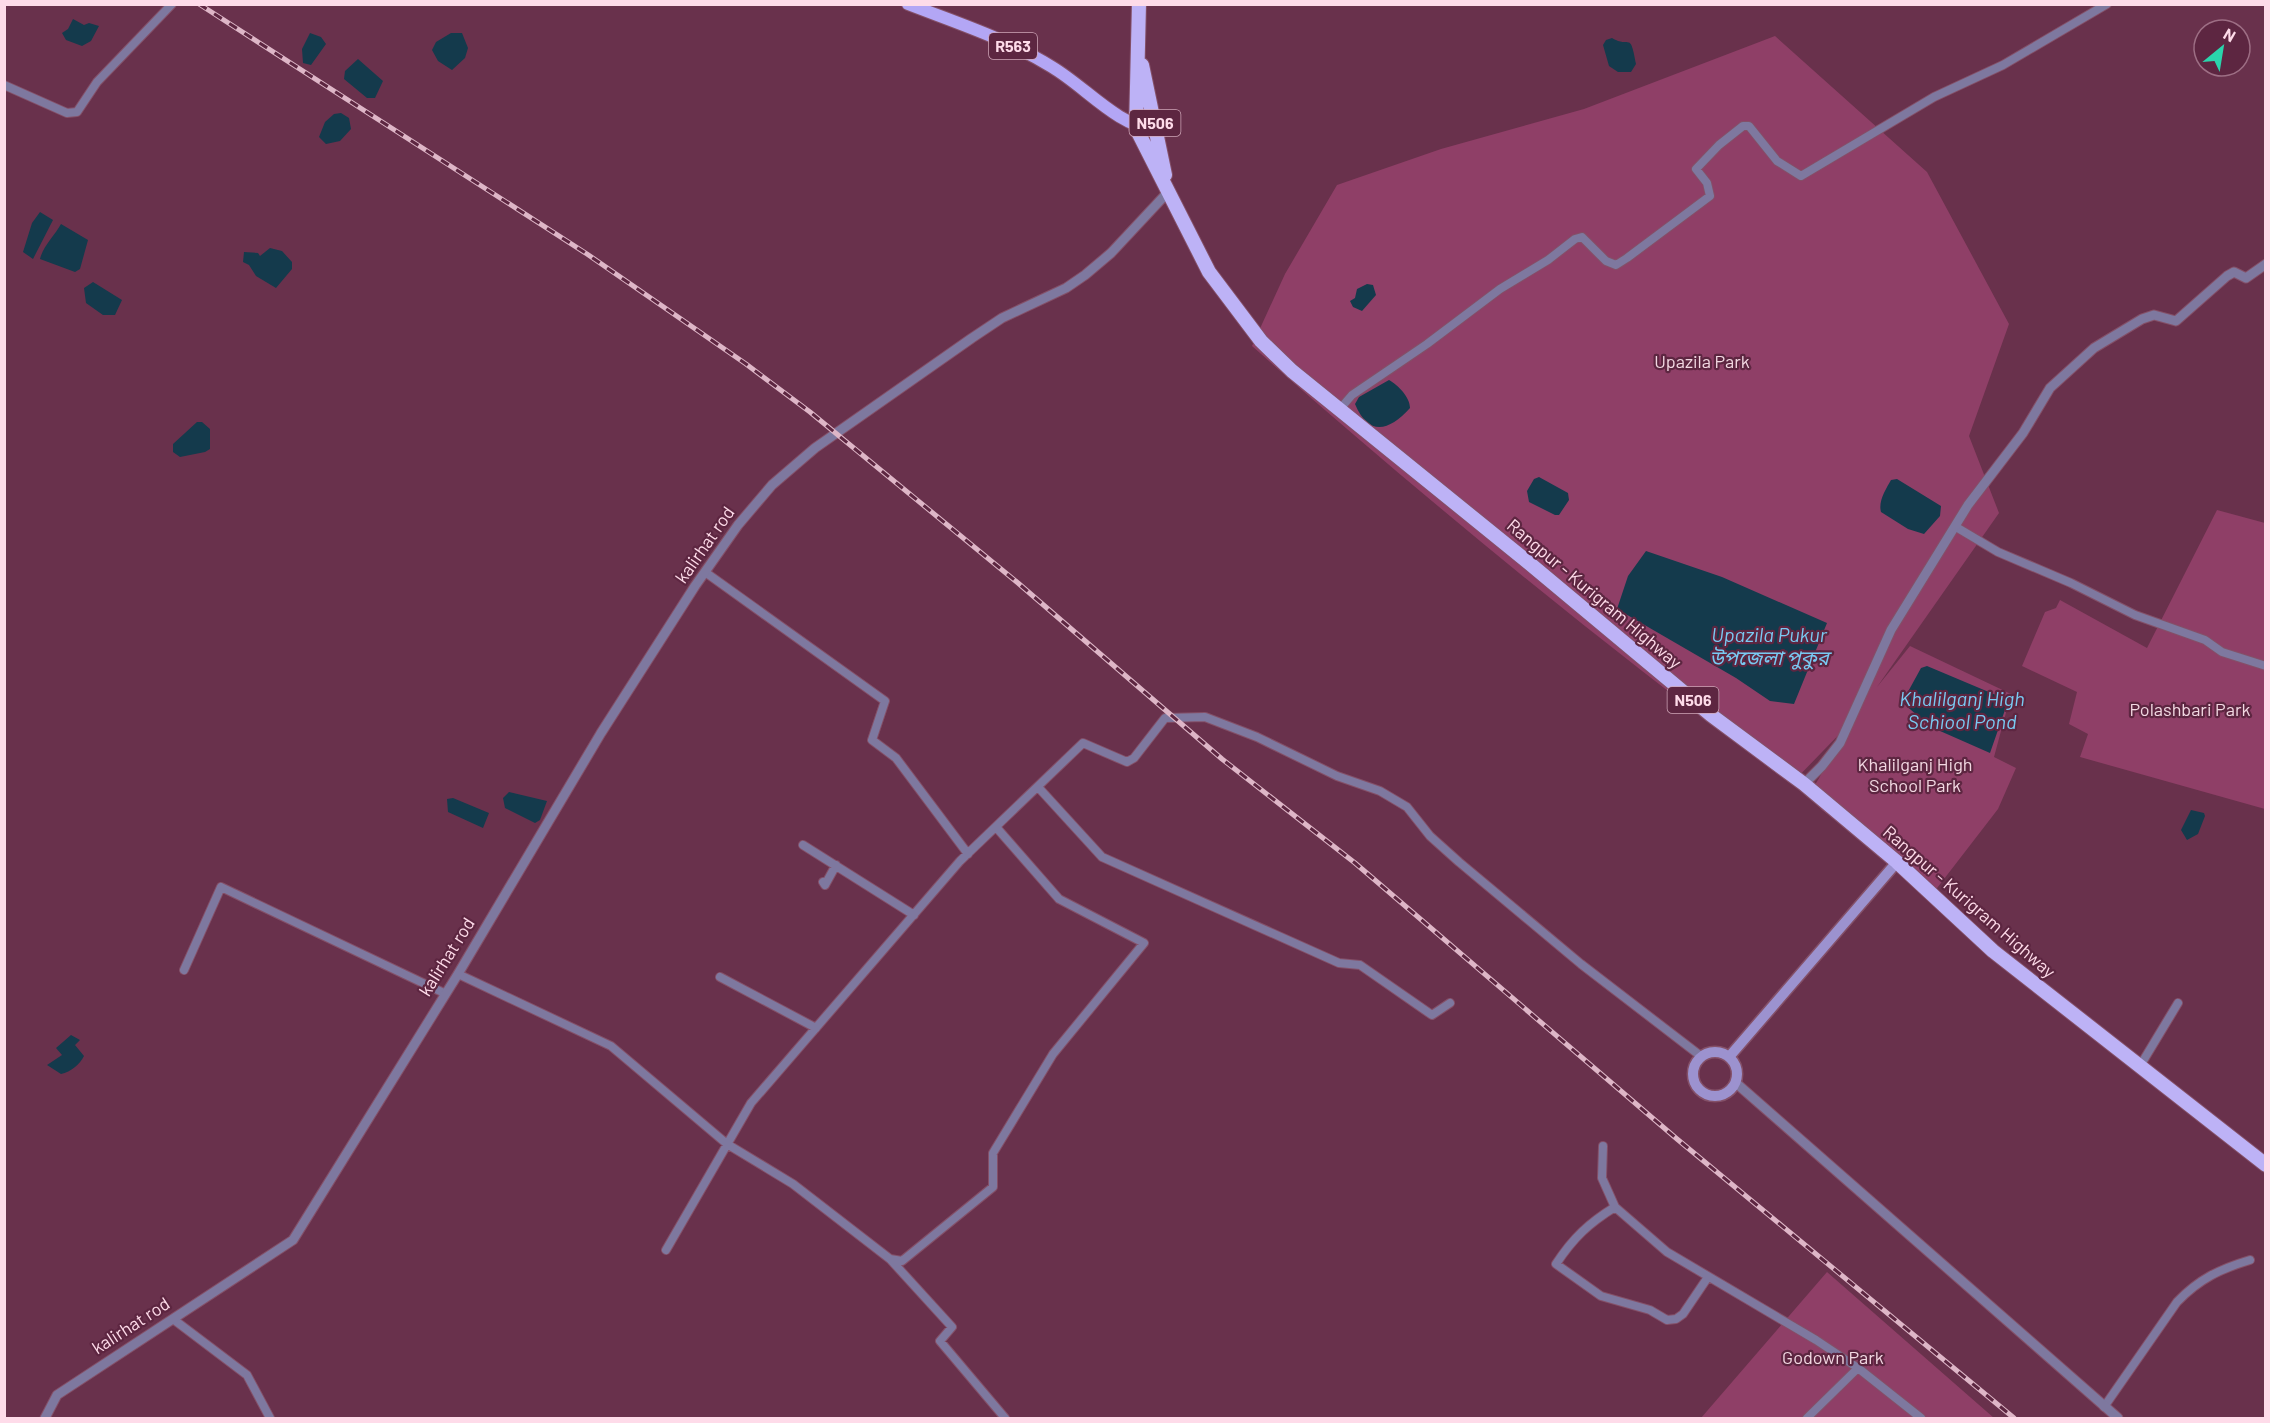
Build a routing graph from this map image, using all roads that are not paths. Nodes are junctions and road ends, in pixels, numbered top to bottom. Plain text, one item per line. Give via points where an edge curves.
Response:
1 (172, 4) edge
2 (908, 4) edge
3 (1139, 4) edge
4 (2107, 4) edge
5 (1139, 54) junction
6 (4, 85) edge
7 (1107, 106) junction
8 (1135, 108) junction
9 (1153, 109) junction
10 (1136, 128) junction
11 (1157, 131) junction
12 (1168, 192) junction
13 (2265, 264) edge
14 (1339, 410) junction
15 (1956, 527) junction
16 (705, 572) junction
17 (2265, 666) edge
18 (1804, 784) junction
19 (1038, 787) junction
20 (996, 827) junction
21 (803, 845) dead end
22 (968, 854) junction
23 (1897, 862) junction
24 (836, 865) junction
25 (823, 882) dead end
26 (914, 915) junction
27 (183, 970) dead end
28 (458, 974) junction
29 (720, 977) dead end
30 (444, 993) junction
31 (1450, 1003) dead end
32 (2178, 1003) dead end
33 (816, 1028) junction
34 (1702, 1057) junction
35 (1729, 1057) junction
36 (2140, 1066) junction
37 (1736, 1083) junction
38 (727, 1144) junction
39 (1603, 1146) dead end
40 (2265, 1165) edge
41 (1615, 1207) junction
42 (666, 1250) dead end
43 (890, 1259) junction
44 (2250, 1260) dead end
45 (1708, 1277) junction
46 (173, 1319) junction
47 (1858, 1368) junction
48 (2104, 1407) junction
49 (45, 1419) edge
50 (270, 1419) edge
51 (1005, 1419) edge
52 (1807, 1419) edge
53 (1921, 1419) edge
54 (2118, 1419) edge

1 - 6 street via 97,82 77,112 67,113
2 - 7 main road, R563 via 1023,51 1053,67
3 - 5 highway, N506
4 - 14 street via 2003,65 1934,97 1801,176 1777,161 1749,126 1743,126 1696,169 1707,183 1710,196 1616,266 1582,237 1575,239 1352,394
5 - 8 highway, N506
5 - 9 highway, N506
7 - 8 main road
7 - 10 main road, R563
8 - 9 main road
8 - 10 highway, N506
9 - 11 highway, N506
10 - 11 main road, R563
10 - 12 highway, N506
11 - 12 highway, N506
12 - 14 highway, Rangpur - Kurigram Highway / N506 via 1209,272 1233,306 1276,356
12 - 16 street, kalirhat rod via 1085,275 1002,318 788,469 757,502
13 - 15 street via 2246,278 2234,272 2227,276 2176,321 2154,315 2094,348 2050,388
14 - 18 highway, Rangpur - Kurigram Highway / N506 via 1711,715
15 - 17 street via 1998,552 2135,615
15 - 18 street via 1891,630 1840,743
16 - 22 street via 885,701 872,740 896,758
16 - 28 street, kalirhat rod via 601,734
18 - 23 highway, Rangpur - Kurigram Highway / N506
19 - 20 street
19 - 31 street via 1102,857 1339,963 1360,965 1432,1015
19 - 34 street via 1083,743 1127,762 1165,718 1205,717 1257,737 1407,807 1459,862 1581,964
20 - 22 street
20 - 43 street via 1059,899 1144,944 1053,1054 993,1153 993,1187 902,1261
21 - 24 street
22 - 26 street
23 - 35 main road
23 - 36 highway, Rangpur - Kurigram Highway / N506 via 1993,951
24 - 25 street via 825,885
24 - 26 street
26 - 33 street
27 - 30 street via 221,887
28 - 30 street, kalirhat rod
28 - 38 street via 611,1046
29 - 33 street
30 - 46 street, kalirhat rod via 293,1240
32 - 36 street
33 - 38 street via 751,1102
34 - 35 main road via 1716,1052
34 - 37 main road via 1693,1076 1705,1094 1726,1094
35 - 37 main road via 1737,1069
36 - 40 highway, Rangpur - Kurigram Highway / N506
37 - 48 street
38 - 42 street
38 - 43 street via 793,1184
39 - 41 street via 1602,1178
41 - 45 street via 1666,1252
41 - 45 street via 1572,1239 1556,1264 1571,1277 1601,1296 1650,1310 1667,1320 1683,1314
43 - 51 street via 951,1327 940,1341
44 - 48 street via 2216,1270 2177,1302
45 - 47 street
46 - 49 street, kalirhat rod via 57,1395
46 - 50 street via 247,1375
47 - 52 street
47 - 53 street
48 - 54 street

